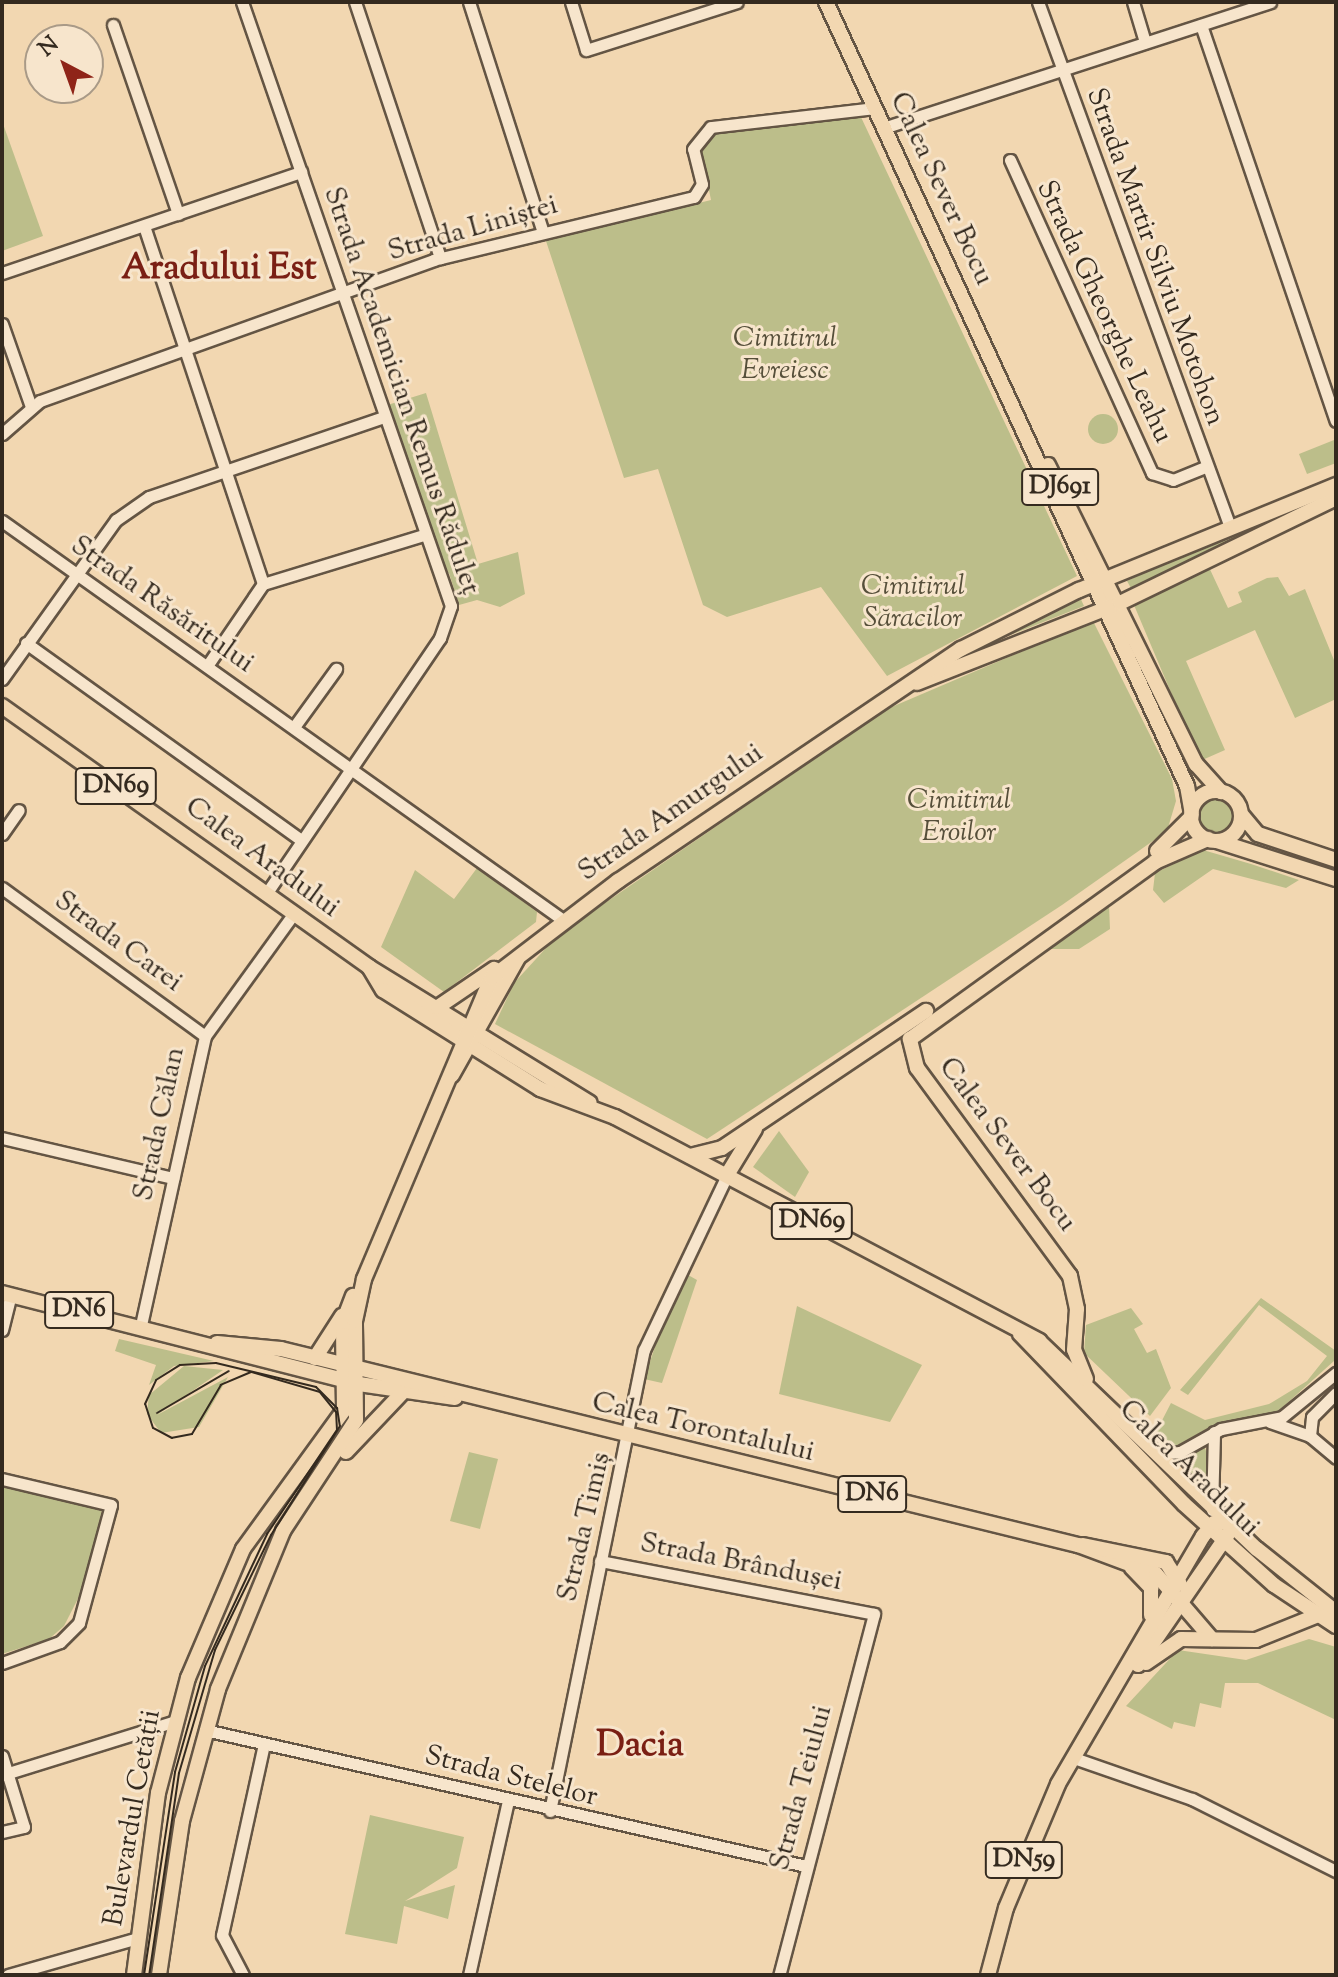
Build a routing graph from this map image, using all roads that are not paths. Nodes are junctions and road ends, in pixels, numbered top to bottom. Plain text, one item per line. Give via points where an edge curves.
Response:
1 (242, 2) edge
2 (355, 2) edge
3 (469, 2) edge
4 (571, 2) edge
5 (737, 2) edge
6 (826, 2) edge
7 (1038, 2) edge
8 (1133, 2) edge
9 (1270, 2) edge
10 (113, 25) dead end
11 (1201, 25) junction
12 (1145, 42) junction
13 (1062, 69) junction
14 (874, 108) junction
15 (883, 128) junction
16 (1010, 160) dead end
17 (301, 172) junction
18 (178, 214) junction
19 (144, 226) junction
20 (542, 230) junction
21 (440, 258) junction
22 (2, 273) edge
23 (343, 296) junction
24 (2, 324) edge
25 (185, 352) junction
26 (1010, 397) junction
27 (31, 407) junction
28 (384, 417) junction
29 (1336, 421) edge
30 (2, 434) edge
31 (1206, 467) junction
32 (225, 473) junction
33 (1336, 485) edge
34 (1336, 498) edge
35 (2, 521) edge
36 (1230, 527) junction
37 (423, 535) junction
38 (76, 573) junction
39 (1108, 578) junction
40 (263, 584) junction
41 (1092, 584) junction
42 (1120, 603) junction
43 (1104, 610) junction
44 (26, 643) junction
45 (207, 666) junction
46 (336, 669) dead end
47 (2, 679) edge
48 (4, 706) edge
49 (857, 715) junction
50 (294, 727) junction
51 (350, 767) junction
52 (1181, 774) junction
53 (1222, 792) junction
54 (19, 810) dead end
55 (1241, 812) junction
56 (1192, 815) junction
57 (2, 834) edge
58 (300, 839) junction
59 (1210, 840) junction
60 (1166, 843) junction
61 (1336, 860) edge
62 (1336, 879) edge
63 (2, 888) edge
64 (266, 894) junction
65 (294, 913) junction
66 (563, 920) junction
67 (518, 958) junction
68 (369, 967) junction
69 (503, 967) junction
70 (438, 1007) junction
71 (205, 1036) junction
72 (468, 1037) junction
73 (882, 1042) junction
74 (908, 1049) junction
75 (761, 1123) junction
76 (2, 1138) edge
77 (689, 1156) junction
78 (727, 1175) junction
79 (173, 1178) junction
80 (364, 1279) junction
81 (6, 1294) edge
82 (347, 1309) junction
83 (141, 1325) junction
84 (2, 1330) edge
85 (1020, 1334) junction
86 (217, 1343) junction
87 (315, 1358) junction
88 (1336, 1373) edge
89 (352, 1374) junction
90 (402, 1393) junction
91 (1336, 1393) edge
92 (1098, 1395) junction
93 (456, 1398) junction
94 (1269, 1421) junction
95 (1214, 1432) junction
96 (1310, 1436) junction
97 (630, 1440) junction
98 (1157, 1454) junction
99 (1336, 1458) edge
100 (315, 1478) junction
101 (2, 1479) edge
102 (1212, 1508) junction
103 (1229, 1522) junction
104 (1209, 1527) junction
105 (1225, 1539) junction
106 (1198, 1543) junction
107 (1078, 1545) junction
108 (600, 1561) junction
109 (1121, 1562) junction
110 (1166, 1562) junction
111 (1174, 1582) junction
112 (1183, 1600) junction
113 (1334, 1608) edge
114 (874, 1614) joint
115 (1316, 1616) junction
116 (1149, 1626) junction
117 (1336, 1626) edge
118 (1212, 1639) junction
119 (2, 1663) edge
120 (1130, 1676) junction
121 (1115, 1693) junction
122 (175, 1721) junction
123 (205, 1730) junction
124 (264, 1744) junction
125 (2, 1756) edge
126 (1074, 1758) junction
127 (5, 1774) edge
128 (508, 1800) junction
129 (550, 1811) junction
130 (2, 1832) edge
131 (806, 1866) junction
132 (1336, 1871) edge
133 (138, 1938) junction
134 (8, 1975) edge
135 (134, 1975) edge
136 (159, 1975) edge
137 (243, 1975) edge
138 (469, 1975) edge
139 (779, 1975) edge
140 (991, 1975) edge

1 - 17 street, Strada Academician Remus Răduleț
2 - 21 street
3 - 20 street
4 - 5 street via 586,50
6 - 14 main road, Calea Sever Bocu / DJ691
7 - 13 street, Strada Martir Silviu Motohon
8 - 12 street
9 - 11 street
10 - 18 street
11 - 12 street
11 - 29 street
12 - 13 street
13 - 15 street
13 - 31 street, Strada Martir Silviu Motohon
14 - 15 main road, Calea Sever Bocu / DJ691
14 - 20 street, Strada Liniștei via 711,127 693,149 702,184 694,197
15 - 26 main road, Calea Sever Bocu / DJ691
16 - 31 street, Strada Gheorghe Leahu via 1152,473 1173,480
17 - 18 street
17 - 23 street, Strada Academician Remus Răduleț
18 - 19 street
19 - 22 street
19 - 25 street
20 - 21 street, Strada Liniștei
21 - 23 street, Strada Liniștei
23 - 25 street, Strada Liniștei
23 - 28 street, Strada Academician Remus Răduleț
24 - 27 street
25 - 27 street, Strada Liniștei
25 - 32 street
26 - 39 main road, Calea Sever Bocu / DJ691
26 - 41 main road, Calea Sever Bocu / DJ691
27 - 30 street, Strada Liniștei
28 - 32 street
28 - 37 street, Strada Academician Remus Răduleț
31 - 36 street, Strada Martir Silviu Motohon
32 - 38 street via 149,497 116,520
32 - 40 street
33 - 36 main road, Strada Amurgului
34 - 42 main road, Strada Amurgului
35 - 38 street, Strada Răsăritului
36 - 39 main road, Strada Amurgului
37 - 40 street
37 - 51 street, Strada Academician Remus Răduleț via 450,620
38 - 44 street
38 - 45 street, Strada Răsăritului
39 - 41 main road, Strada Amurgului
39 - 42 main road, Calea Sever Bocu / DJ691
40 - 45 street
41 - 43 main road, Calea Sever Bocu / DJ691
41 - 49 main road, Strada Amurgului via 961,649
42 - 43 main road, Strada Amurgului
42 - 53 main road, Calea Sever Bocu / DJ691 via 1196,764
43 - 49 main road, Strada Amurgului via 914,684
43 - 52 main road, Calea Sever Bocu / DJ691
44 - 47 street
44 - 58 street
45 - 50 street, Strada Răsăritului
46 - 50 street
48 - 64 main road, Calea Aradului / DN69
49 - 66 main road, Strada Amurgului
50 - 51 street, Strada Răsăritului
51 - 58 street, Strada Academician Remus Răduleț
51 - 66 street, Strada Răsăritului
52 - 56 main road, Calea Sever Bocu / DJ691
52 - 60 main road via 1181,814
53 - 55 main road, DJ691
53 - 56 main road via 1202,796
54 - 57 street
55 - 59 main road via 1233,834
55 - 61 main road via 1258,834
56 - 59 main road, DJ691
56 - 60 main road
58 - 64 street, Strada Academician Remus Răduleț
59 - 62 main road
59 - 74 main road, Calea Sever Bocu via 1167,854 962,995 922,1024
60 - 73 main road
63 - 71 street, Strada Carei
64 - 65 main road, Calea Aradului / DN69
65 - 68 main road, Calea Aradului / DN69
65 - 71 street, Strada Călan
66 - 67 main road, Strada Amurgului
67 - 69 main road, Strada Amurgului
67 - 72 main road, Strada Amurgului
68 - 70 main road, Calea Aradului / DN69
68 - 72 main road, Calea Aradului / DN69 via 383,990
69 - 70 main road
69 - 72 main road, Strada Amurgului
70 - 72 main road, Calea Aradului / DN69
71 - 79 street, Strada Călan
72 - 77 main road, Calea Aradului / DN69 via 540,1089 597,1108
72 - 80 main road
73 - 74 main road
73 - 75 main road
74 - 92 main road, Calea Sever Bocu via 1070,1276 1077,1309 1074,1355
75 - 77 main road via 717,1151
75 - 78 main road
76 - 79 street
77 - 78 main road, Calea Aradului / DN69
78 - 85 main road, Calea Aradului / DN69
78 - 97 street, Strada Timiș via 680,1264 644,1350
79 - 83 street, Strada Călan
80 - 82 main road
80 - 89 main road
81 - 83 main road, Calea Torontalului / DN6
81 - 84 street
82 - 87 main road
82 - 89 main road
83 - 86 main road, Calea Torontalului / DN6
85 - 92 main road, Calea Aradului / DN69 via 1039,1341
85 - 104 main road, Calea Aradului / DN69
86 - 87 main road, Calea Torontalului / DN6
86 - 89 main road, Calea Torontalului / DN6
87 - 89 main road, Calea Torontalului / DN6
88 - 94 street via 1295,1409
89 - 90 main road, Calea Torontalului / DN6
89 - 93 main road, Calea Torontalului / DN6
89 - 100 main road, Bulevardul Cetății via 354,1427
89 - 122 main road, Bulevardul Cetății via 342,1415 230,1573
90 - 93 main road, Calea Torontalului / DN6
90 - 100 main road
91 - 96 street via 1312,1417
92 - 98 main road, Calea Aradului / DN69
93 - 97 main road, Calea Torontalului / DN6
94 - 95 street
94 - 96 street
95 - 98 street via 1180,1452
95 - 102 street
96 - 99 street
97 - 107 main road, Calea Torontalului / DN6
97 - 108 street, Strada Timiș
98 - 102 main road, Calea Aradului / DN69
100 - 123 main road, Bulevardul Cetății via 277,1543
101 - 119 street via 111,1505 79,1623 60,1642
102 - 103 main road, Calea Aradului / DN69
102 - 104 street
103 - 104 main road
103 - 105 main road
103 - 113 main road, Calea Aradului
104 - 105 main road, Calea Aradului / DN69
104 - 106 main road
105 - 112 main road
105 - 115 main road, Calea Aradului / DN69
106 - 110 main road
106 - 111 main road
107 - 109 main road, Calea Torontalului / DN6
107 - 110 main road, Calea Torontalului / DN6
108 - 114 street, Strada Brândușei
108 - 129 street, Strada Timiș
109 - 111 main road, Calea Torontalului / DN6
109 - 116 main road, DN6 via 1151,1588
110 - 111 main road
111 - 112 main road
111 - 116 main road, DN59
112 - 118 main road
112 - 120 main road, DN59
113 - 115 street
114 - 131 street, Strada Teiului
115 - 117 main road, Calea Aradului
115 - 118 main road via 1256,1640
116 - 121 main road, DN59
118 - 120 main road via 1173,1641
120 - 121 main road, DN59
121 - 126 main road, DN59
122 - 127 street
122 - 133 main road, Bulevardul Cetății
123 - 124 street, Strada Stelelor
123 - 136 main road, Bulevardul Cetății via 174,1862
124 - 128 street, Strada Stelelor
124 - 137 street via 222,1935
125 - 127 street
126 - 132 street via 1133,1776
126 - 140 main road, DN59 via 1030,1843
127 - 130 street via 24,1827
128 - 129 street, Strada Stelelor
128 - 138 street
129 - 131 street, Strada Stelelor
131 - 139 street, Strada Teiului
133 - 134 street
133 - 135 main road, Bulevardul Cetății

